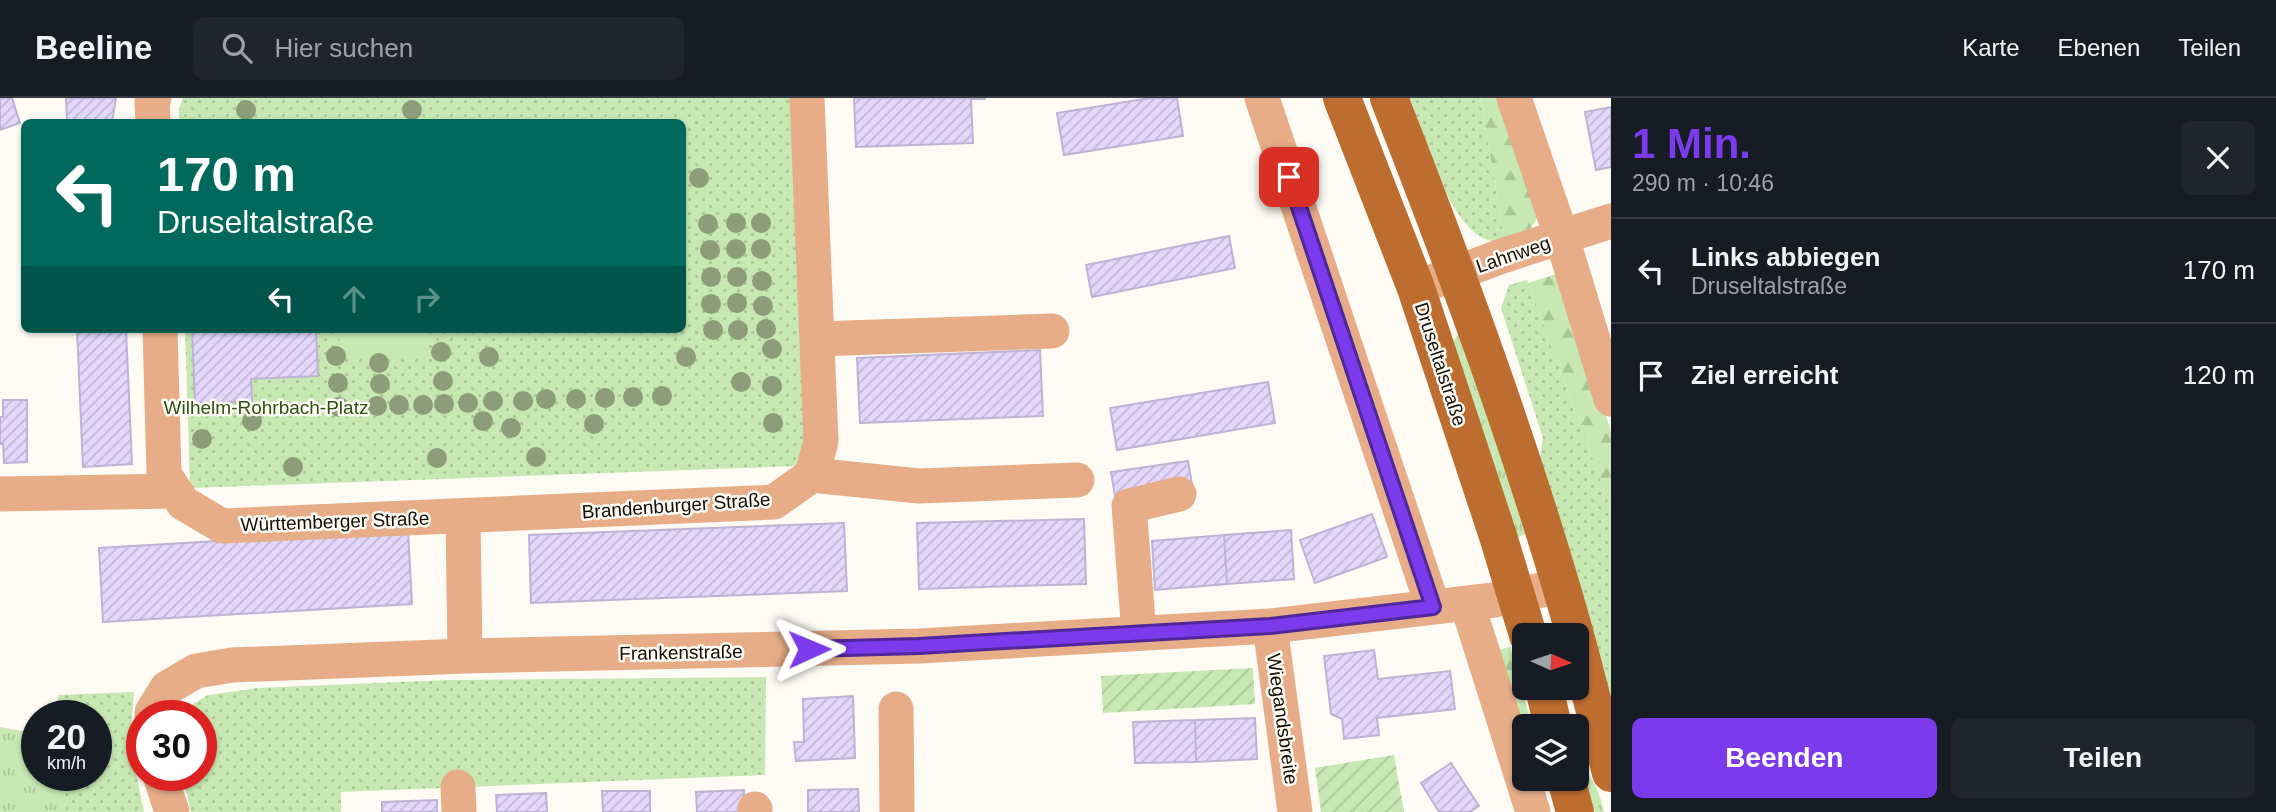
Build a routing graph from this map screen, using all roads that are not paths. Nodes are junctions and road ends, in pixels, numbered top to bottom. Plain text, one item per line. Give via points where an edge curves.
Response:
1 (154, 98) edge
2 (807, 98) edge
3 (1262, 98) edge
4 (1342, 98) edge
5 (1389, 98) edge
6 (1514, 98) edge
7 (153, 119) edge
8 (1611, 220) edge
9 (1562, 237) junction
10 (1458, 273) junction
11 (1416, 288) junction
12 (1052, 331) dead end
13 (160, 333) edge
14 (817, 339) junction
15 (1611, 399) edge
16 (812, 475) junction
17 (1077, 480) dead end
18 (175, 491) junction
19 (0, 494) edge
20 (1179, 494) dead end
21 (463, 516) junction
22 (1561, 586) junction
23 (1516, 595) junction
24 (1467, 603) junction
25 (1433, 607) junction
26 (1524, 623) edge
27 (1572, 623) edge
28 (1270, 626) junction
29 (1139, 634) junction
30 (465, 656) junction
31 (1589, 688) edge
32 (160, 700) edge
33 (896, 709) dead end
34 (1611, 773) edge
35 (166, 791) edge
36 (1569, 791) edge
37 (173, 812) edge
38 (897, 812) edge
39 (1295, 812) edge
40 (1533, 812) edge
41 (1575, 812) edge

1 - 7 street
2 - 14 street
3 - 25 street
4 - 11 main road, Druseltalstraße
5 - 10 main road
6 - 9 street
8 - 9 street, Lahnweg
9 - 10 street, Lahnweg
9 - 15 street
10 - 11 street, Lahnweg
10 - 22 main road
11 - 23 main road, Druseltalstraße
12 - 14 street
13 - 18 street, Württemberger Straße via 163,474
14 - 16 street via 821,441
16 - 17 street via 919,486
16 - 21 street, Brandenburger Straße via 774,502
18 - 19 street
18 - 21 street, Württemberger Straße via 183,503 222,526
20 - 29 street via 1129,506
21 - 30 street
22 - 23 street, Frankenstraße
22 - 27 main road
23 - 24 street, Frankenstraße
23 - 26 main road, Druseltalstraße
24 - 25 street, Frankenstraße
24 - 40 street
25 - 28 street, Frankenstraße
28 - 29 street, Frankenstraße
28 - 39 street, Wiegandsbreite
29 - 30 street, Frankenstraße via 919,646
30 - 32 street, Frankenstraße via 232,665 196,671 167,688
31 - 34 main road
33 - 38 street
35 - 37 street
36 - 41 main road

